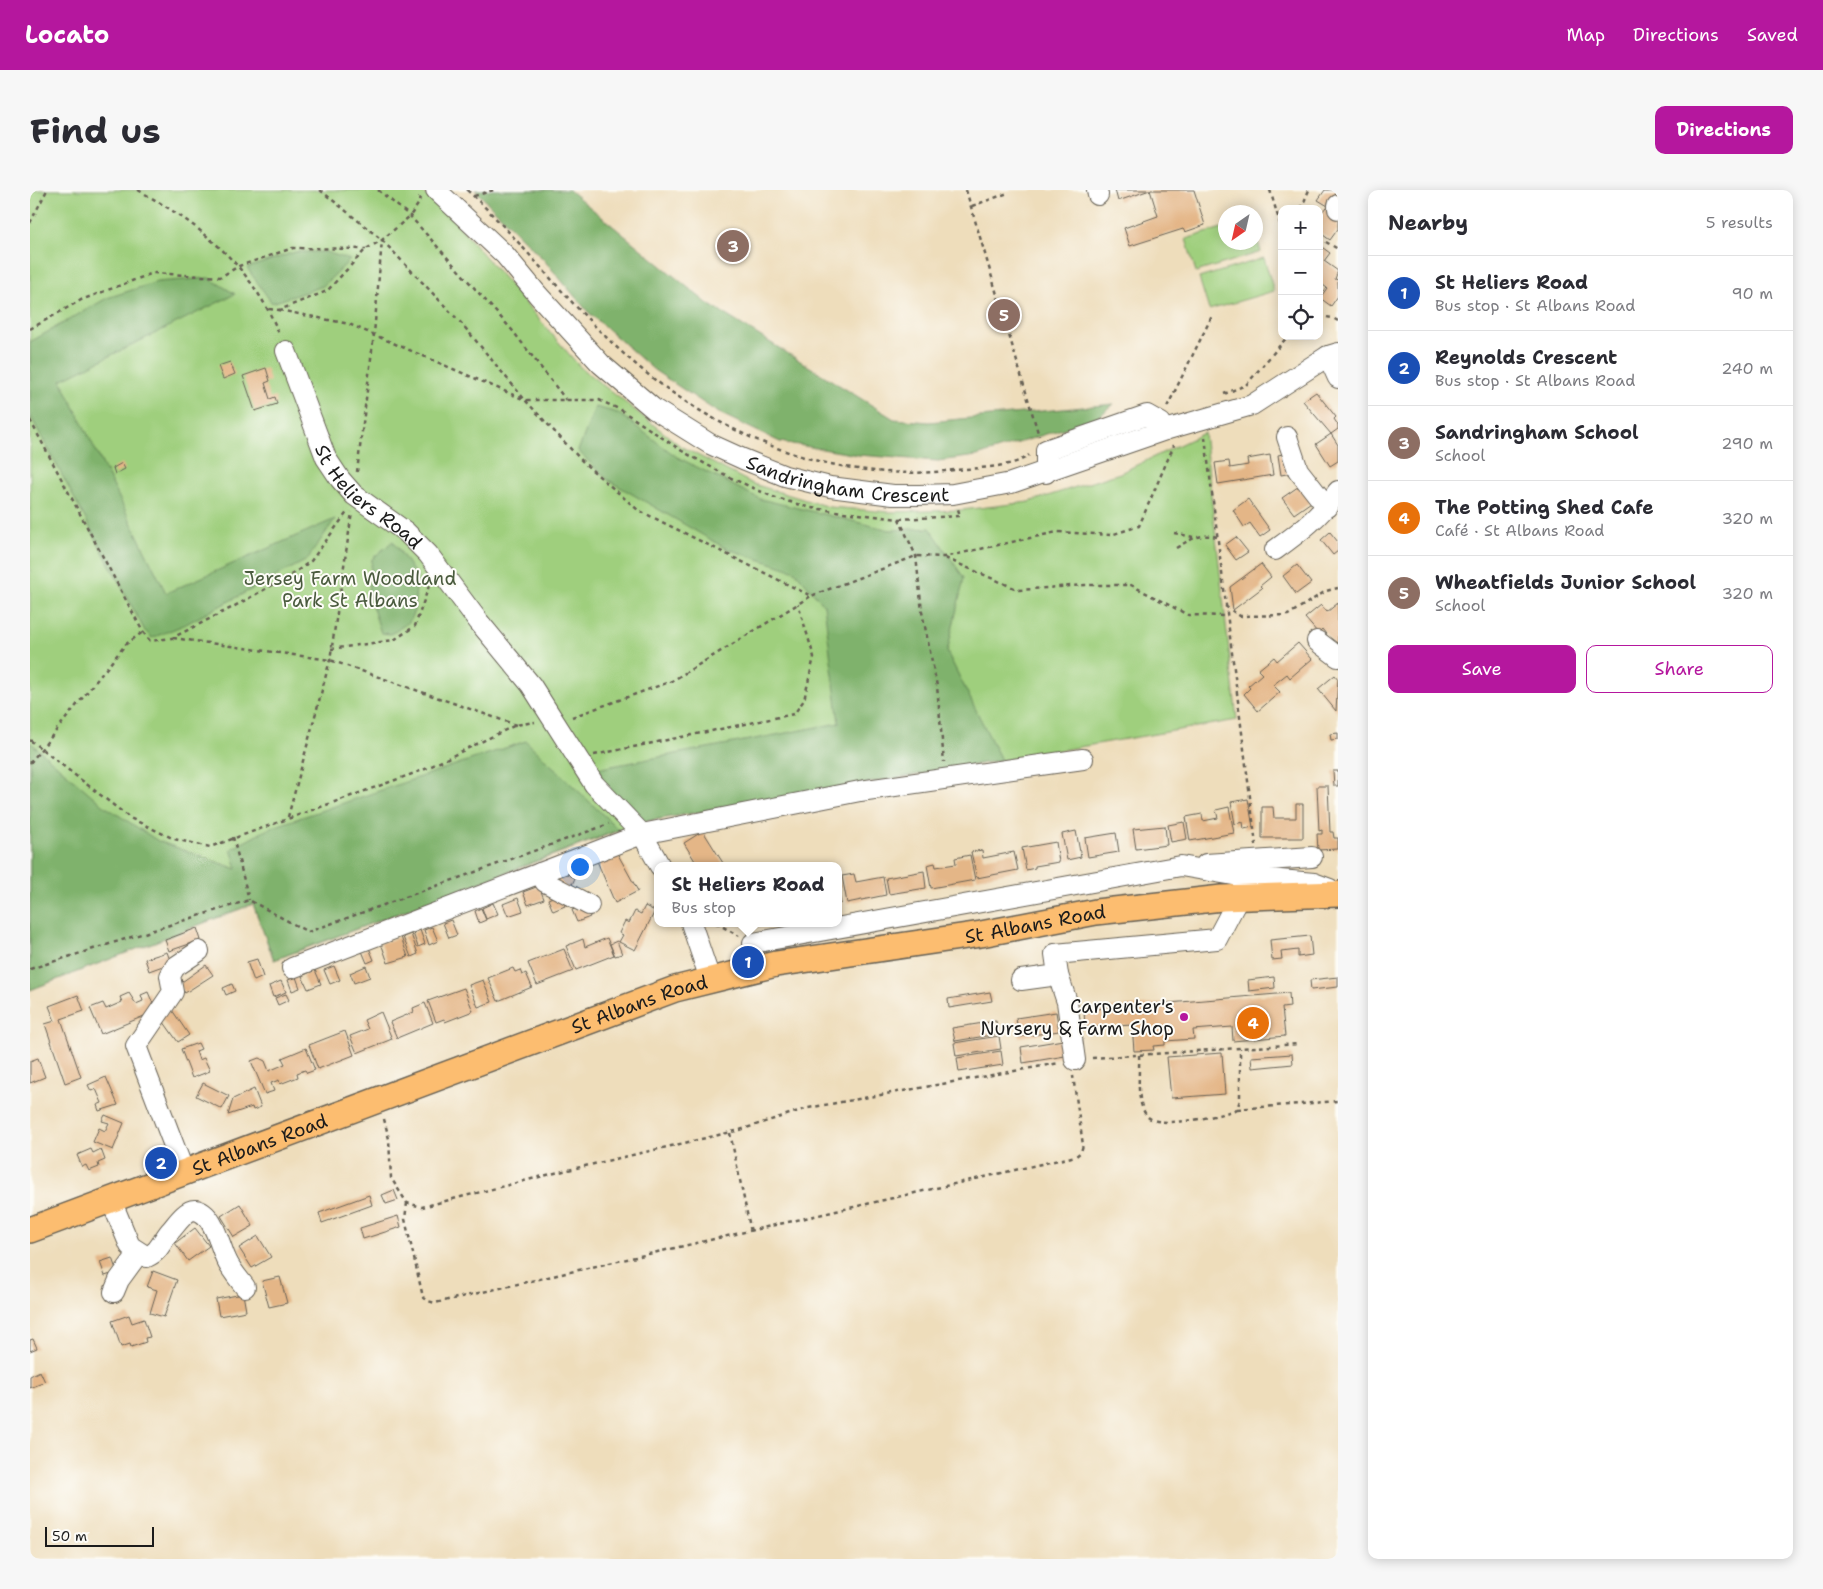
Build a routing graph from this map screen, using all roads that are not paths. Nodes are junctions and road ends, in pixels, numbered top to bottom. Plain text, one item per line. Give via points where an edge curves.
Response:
1 (428, 190) edge
2 (286, 350) road end
3 (1333, 354) edge
4 (1338, 378) edge
5 (1286, 437) dead end
6 (1332, 499) edge
7 (1275, 550) dead end
8 (1316, 641) dead end
9 (1338, 657) edge
10 (1083, 759) dead end
11 (642, 834) junction
12 (1312, 856) dead end
13 (658, 862) edge
14 (1181, 866) junction
15 (540, 873) junction
16 (1338, 894) edge
17 (1239, 898) junction
18 (589, 905) dead end
19 (692, 927) edge
20 (842, 927) edge
21 (842, 927) edge
22 (753, 943) road end
23 (199, 951) dead end
24 (292, 968) dead end
25 (1058, 975) junction
26 (710, 979) junction
27 (1021, 980) dead end
28 (1075, 1060) road end
29 (184, 1172) junction
30 (111, 1200) junction
31 (30, 1230) edge
32 (138, 1254) junction
33 (244, 1287) dead end
34 (114, 1292) dead end

1 - 3 street, Sandringham Crescent via 505,255 601,364 676,425 726,452 785,476 830,487 876,494 953,494 1011,483 1168,438 1252,405
2 - 11 street, St Heliers Road via 326,458 340,479 354,495 406,532 436,565 531,685 594,784
3 - 4 street
5 - 6 street via 1298,470
6 - 7 street via 1311,523
8 - 9 street
10 - 11 street via 860,791
11 - 13 street, St Heliers Road
11 - 15 street
12 - 14 street
14 - 16 street via 1245,878 1314,883
14 - 20 street
15 - 18 street via 545,882
15 - 24 street
16 - 17 main road, St Albans Road
17 - 25 street via 1217,939 1054,954
17 - 26 main road, St Albans Road via 1096,912 981,934 776,964
19 - 26 street
21 - 22 street
23 - 29 street via 175,967 170,976 173,992 136,1046
25 - 27 street
25 - 28 street via 1067,1002
26 - 29 main road, St Albans Road via 675,989
29 - 30 main road, St Albans Road
30 - 31 main road, St Albans Road
30 - 32 street via 130,1246
32 - 33 street via 147,1257 155,1254 170,1231 189,1211 196,1210 203,1213 212,1225 227,1261
32 - 34 street

